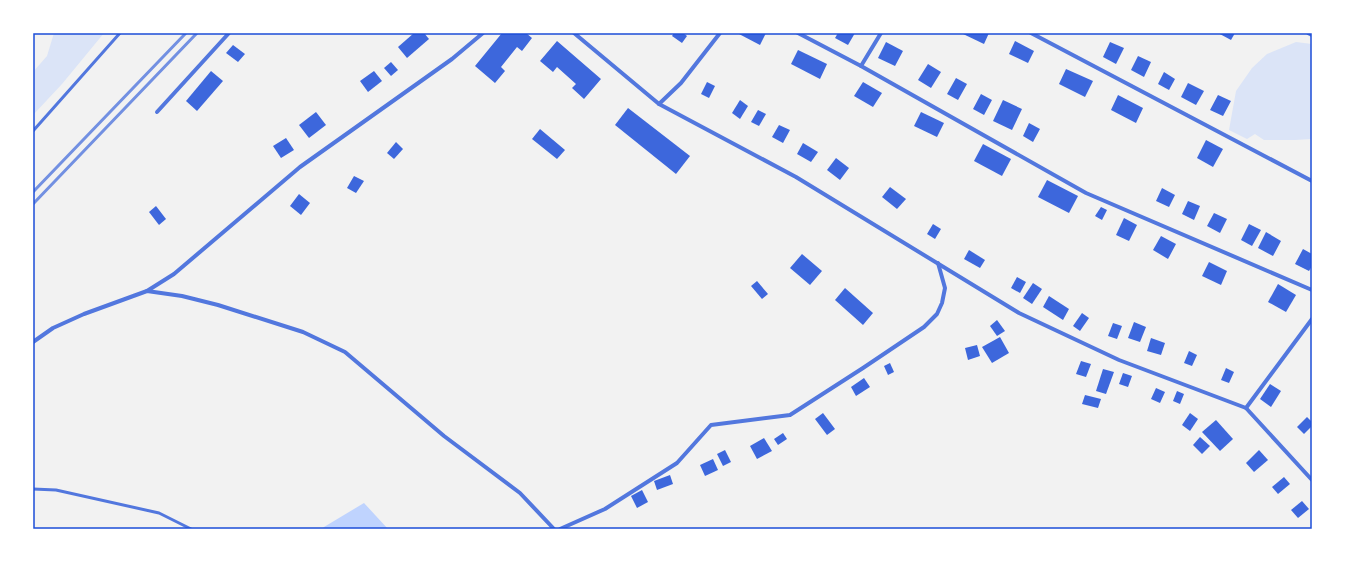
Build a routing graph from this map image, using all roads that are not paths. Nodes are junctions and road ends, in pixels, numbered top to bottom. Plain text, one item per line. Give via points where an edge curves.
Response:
1 (120, 33) edge
2 (230, 33) edge
3 (483, 33) edge
4 (574, 33) edge
5 (720, 33) edge
6 (798, 33) edge
7 (881, 33) edge
8 (1031, 33) edge
9 (1308, 33) edge
10 (1312, 35) edge
11 (861, 66) junction
12 (659, 104) junction
13 (157, 112) dead end
14 (33, 131) edge
15 (1312, 181) edge
16 (938, 263) junction
17 (1312, 290) edge
18 (147, 291) junction
19 (1312, 319) edge
20 (33, 342) edge
21 (1246, 408) junction
22 (1312, 480) edge
23 (33, 489) edge
24 (191, 529) edge
25 (554, 529) edge
26 (560, 529) edge

1 - 14 lane
2 - 13 street
3 - 18 street via 452,59 300,167 199,254
4 - 12 street
5 - 12 street via 681,83
6 - 11 street
7 - 11 street
8 - 15 street
9 - 10 street
11 - 17 street via 1086,193
12 - 16 street via 796,177
16 - 21 street via 1019,313 1118,360
16 - 26 street via 944,288 942,302 937,314 924,327 790,415 711,425 677,463 605,509
18 - 20 street via 84,314 53,328
18 - 25 street via 218,305 303,332 345,352 444,436 520,493
19 - 21 street
21 - 22 street
23 - 24 lane via 56,490 159,513

